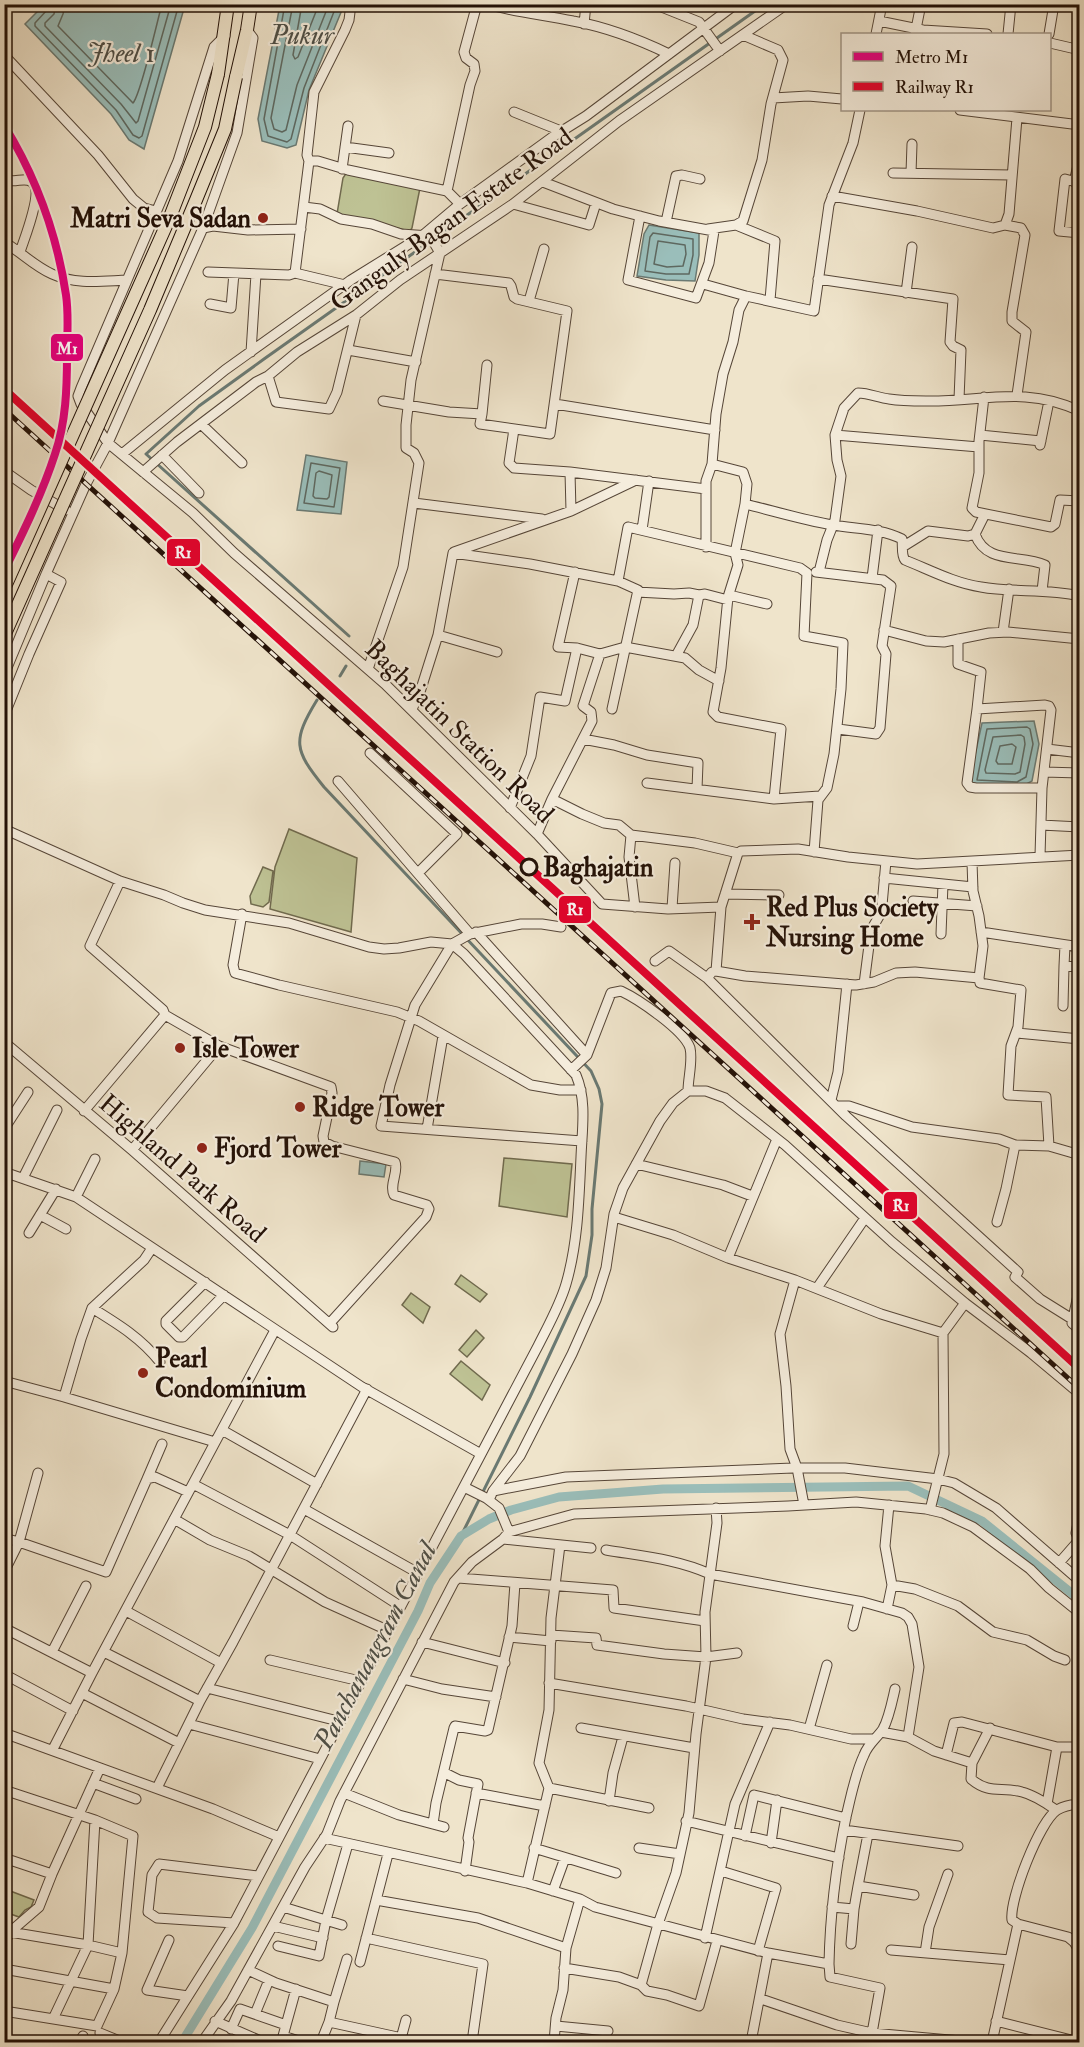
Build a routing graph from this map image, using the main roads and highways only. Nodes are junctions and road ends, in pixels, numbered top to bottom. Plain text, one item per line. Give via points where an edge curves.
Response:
1 (228, 4) edge
2 (251, 4) edge
3 (4, 589) edge
4 (4, 636) edge

1 - 3 main road, bridge via 218,74 205,126 170,218
2 - 4 main road, bridge via 225,129 150,310

